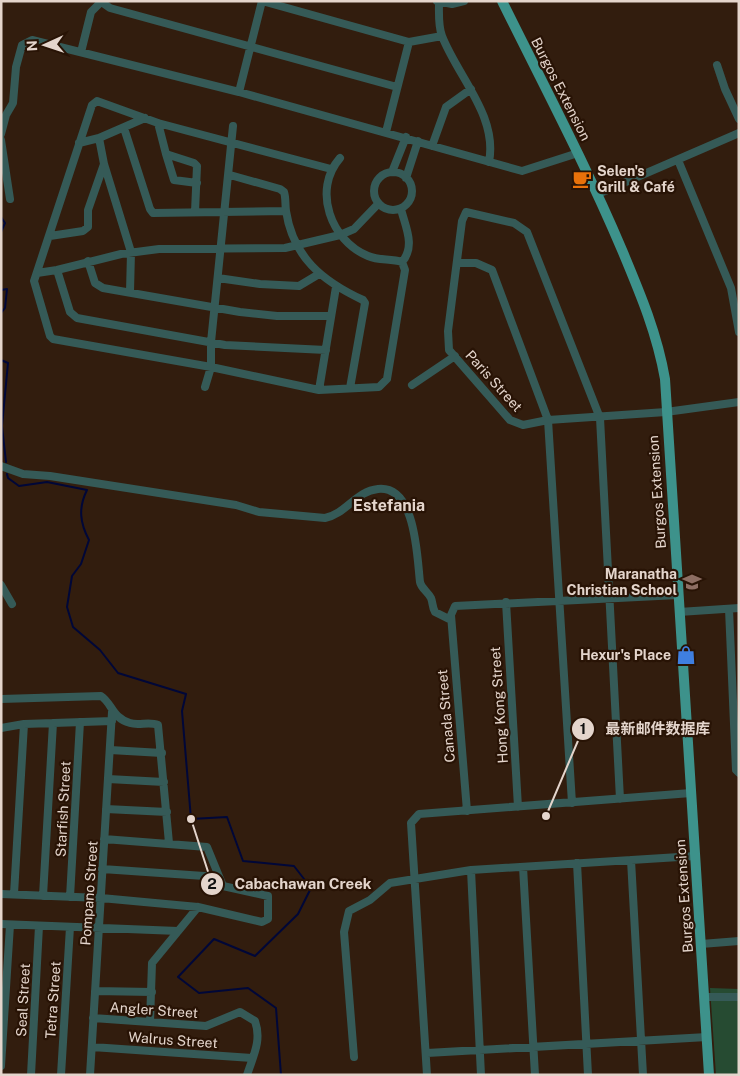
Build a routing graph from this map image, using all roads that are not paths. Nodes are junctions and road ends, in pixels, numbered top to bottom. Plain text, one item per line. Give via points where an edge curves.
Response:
1 (262, 1) edge
2 (438, 1) edge
3 (464, 1) edge
4 (502, 1) edge
5 (100, 2) edge
6 (442, 36) junction
7 (409, 42) junction
8 (250, 48) junction
9 (81, 52) junction
10 (717, 65) dead end
11 (397, 87) junction
12 (471, 89) junction
13 (239, 92) junction
14 (144, 118) junction
15 (739, 119) edge
16 (158, 123) junction
17 (233, 126) dead end
18 (124, 128) junction
19 (386, 132) junction
20 (739, 133) edge
21 (1, 134) edge
22 (406, 137) junction
23 (99, 138) junction
24 (1, 140) edge
25 (231, 141) junction
26 (418, 141) junction
27 (79, 142) junction
28 (432, 146) junction
29 (578, 153) junction
30 (166, 154) junction
31 (340, 158) dead end
32 (678, 160) junction
33 (489, 162) junction
34 (104, 164) junction
35 (332, 168) junction
36 (392, 172) junction
37 (230, 176) junction
38 (406, 178) junction
39 (197, 183) junction
40 (598, 194) junction
41 (10, 199) dead end
42 (378, 204) junction
43 (400, 208) junction
44 (226, 211) junction
45 (286, 211) junction
46 (195, 212) junction
47 (340, 234) junction
48 (50, 236) junction
49 (296, 245) junction
50 (220, 248) junction
51 (131, 252) junction
52 (88, 261) junction
53 (402, 262) junction
54 (457, 263) junction
55 (57, 270) junction
56 (37, 273) junction
57 (319, 274) junction
58 (218, 278) junction
59 (336, 287) junction
60 (130, 292) junction
61 (215, 308) junction
62 (331, 316) junction
63 (739, 332) edge
64 (211, 342) junction
65 (326, 350) junction
66 (454, 356) junction
67 (211, 367) junction
68 (412, 385) dead end
69 (205, 387) dead end
70 (350, 388) junction
71 (319, 390) junction
72 (739, 402) edge
73 (666, 412) junction
74 (600, 418) junction
75 (548, 420) junction
76 (1, 466) edge
77 (1, 585) edge
78 (678, 595) junction
79 (611, 599) junction
80 (506, 602) junction
81 (558, 602) junction
82 (12, 604) dead end
83 (729, 608) junction
84 (739, 608) edge
85 (679, 612) junction
86 (451, 620) junction
87 (1, 700) edge
88 (112, 712) junction
89 (112, 721) junction
90 (80, 722) junction
91 (53, 723) junction
92 (24, 724) junction
93 (1, 728) edge
94 (110, 750) junction
95 (162, 753) junction
96 (739, 773) edge
97 (108, 779) junction
98 (164, 782) junction
99 (691, 793) junction
100 (620, 799) junction
101 (572, 803) junction
102 (518, 807) junction
103 (106, 809) junction
104 (467, 811) junction
105 (167, 812) junction
106 (104, 839) junction
107 (169, 843) junction
108 (695, 856) junction
109 (631, 860) junction
110 (577, 863) junction
111 (523, 867) junction
112 (102, 869) junction
113 (472, 870) junction
114 (219, 877) junction
115 (414, 880) junction
116 (1, 894) edge
117 (14, 894) junction
118 (43, 896) junction
119 (70, 897) junction
120 (101, 898) junction
121 (198, 907) junction
122 (1, 924) edge
123 (10, 925) junction
124 (39, 926) junction
125 (70, 927) junction
126 (99, 928) junction
127 (178, 931) junction
128 (739, 941) edge
129 (701, 944) junction
130 (95, 991) junction
131 (152, 992) junction
132 (704, 997) junction
133 (738, 999) edge
134 (93, 1018) junction
135 (150, 1022) junction
136 (707, 1037) junction
137 (642, 1041) junction
138 (587, 1044) junction
139 (92, 1047) junction
140 (533, 1047) junction
141 (480, 1050) junction
142 (426, 1053) junction
143 (354, 1057) dead end
144 (252, 1058) junction
145 (1, 1066) edge
146 (31, 1075) edge
147 (61, 1075) edge
148 (90, 1075) edge
149 (247, 1075) edge
150 (427, 1075) edge
151 (481, 1075) edge
152 (534, 1075) edge
153 (588, 1075) edge
154 (643, 1075) edge
155 (709, 1075) edge

1 - 7 street
1 - 8 street
2 - 3 street via 452,4
2 - 6 street
4 - 29 main road, Burgos Extension
5 - 8 street via 110,8
5 - 9 street via 91,12
6 - 7 street
6 - 12 street
7 - 11 street
8 - 11 street
8 - 13 street
9 - 13 street
9 - 21 street via 32,40 22,45 16,67 13,103
10 - 15 street
11 - 19 street
12 - 28 street via 446,107
12 - 33 street via 491,137
13 - 19 street
14 - 16 street
14 - 18 street
14 - 27 street via 97,101 92,106
16 - 25 street
16 - 30 street
17 - 25 street
18 - 23 street
18 - 46 street via 153,213
19 - 22 street
20 - 32 street
22 - 26 street
22 - 36 street
23 - 27 street
23 - 34 street
24 - 41 street
25 - 35 street
25 - 37 street
26 - 28 street
26 - 38 street
27 - 48 street
28 - 33 street
29 - 33 street via 522,171
29 - 40 main road, Burgos Extension
30 - 39 street via 174,180
30 - 39 street via 194,162 198,169
31 - 35 street
32 - 40 street
32 - 63 street via 731,288
34 - 48 street via 88,210 88,227 83,231
34 - 51 street
35 - 47 street via 327,183 328,202 334,228
36 - 38 street
36 - 42 street via 377,180 374,193
37 - 44 street
37 - 45 street via 280,189 285,196
38 - 43 street via 412,194
39 - 46 street
40 - 73 main road, Burgos Extension via 660,347
42 - 43 street via 390,210
42 - 47 street via 360,224
43 - 53 street via 410,240
44 - 45 street
44 - 46 street
44 - 50 street
45 - 49 street
47 - 49 street
47 - 53 street via 347,244 366,256
48 - 56 street
49 - 50 street via 267,250
49 - 57 street
50 - 51 street
50 - 58 street
51 - 52 street
51 - 60 street
52 - 55 street
52 - 60 street via 99,286
53 - 70 street via 405,270 387,379 379,387
54 - 66 street, Paris Street via 448,331 449,350
54 - 74 street, Paris Street via 464,214 469,211 514,223 527,232
54 - 75 street via 476,263 492,270
55 - 56 street
55 - 64 street via 72,316
56 - 67 street via 34,281 42,314 47,331 54,339
57 - 58 street via 299,286
57 - 59 street
58 - 61 street
59 - 62 street
59 - 70 street via 365,303
60 - 61 street
61 - 62 street via 277,316
61 - 64 street
62 - 65 street
64 - 65 street via 257,348
64 - 67 street
65 - 71 street
66 - 68 street
66 - 75 street, Paris Street via 510,420 523,425
67 - 69 street
67 - 71 street
70 - 71 street
72 - 73 street, Paris Street
73 - 74 street, Paris Street
73 - 78 main road, Burgos Extension
74 - 75 street, Paris Street
74 - 79 street
75 - 81 street
76 - 86 street via 23,474 236,505 259,512 325,518 334,516 368,491 389,490 403,502 417,539 422,585 432,600 435,612
77 - 82 street
78 - 79 street
78 - 85 main road, Burgos Extension
79 - 81 street
79 - 100 street
80 - 81 street
80 - 86 street via 454,606
80 - 102 street, Hong Kong Street
81 - 101 street
83 - 84 street
83 - 85 street
83 - 96 street via 736,770
85 - 99 main road, Burgos Extension
86 - 104 street, Canada Street
87 - 88 street via 101,696
88 - 89 street, Pompano Street
88 - 95 street via 129,723 158,725
89 - 90 street
89 - 94 street, Pompano Street
90 - 91 street
90 - 119 street, Starfish Street
91 - 92 street
91 - 118 street
92 - 93 street
92 - 117 street
94 - 95 street
94 - 97 street, Pompano Street
95 - 98 street
97 - 98 street
97 - 103 street, Pompano Street
98 - 105 street
99 - 100 street
99 - 108 main road, Burgos Extension
100 - 101 street
101 - 102 street
102 - 104 street
103 - 105 street
103 - 106 street, Pompano Street
104 - 115 street via 414,817 411,823
105 - 107 street
106 - 107 street
106 - 112 street, Pompano Street
107 - 114 street via 207,847
108 - 109 street
108 - 129 main road, Burgos Extension
109 - 110 street
109 - 137 street
110 - 111 street
110 - 138 street
111 - 113 street
111 - 140 street
112 - 114 street
112 - 120 street, Pompano Street
113 - 115 street
113 - 141 street
114 - 121 street via 225,888 266,894 270,899 268,919 262,922
115 - 142 street
115 - 143 street via 390,882 370,900 349,911 345,919
116 - 117 street
117 - 118 street
118 - 119 street
119 - 120 street
120 - 121 street
120 - 126 street, Pompano Street
121 - 127 street
122 - 123 street
123 - 124 street
123 - 145 street
124 - 125 street
124 - 146 street, Seal Street
125 - 126 street
125 - 147 street, Tetra Street
126 - 127 street
126 - 130 street, Pompano Street
127 - 131 street via 152,963
128 - 129 street
129 - 132 main road, Burgos Extension
130 - 131 street
130 - 134 street, Pompano Street
131 - 135 street
132 - 133 street
132 - 136 main road, Burgos Extension
134 - 135 street, Angler Street
134 - 139 street, Pompano Street
135 - 144 street, Angler Street via 206,1026 240,1012 255,1021 258,1030 259,1040
136 - 137 street
136 - 155 main road, Burgos Extension
137 - 138 street
137 - 154 street
138 - 140 street
138 - 153 street
139 - 144 street, Walrus Street
139 - 148 street, Pompano Street
140 - 141 street
140 - 152 street
141 - 142 street
141 - 151 street
142 - 150 street
144 - 149 street

